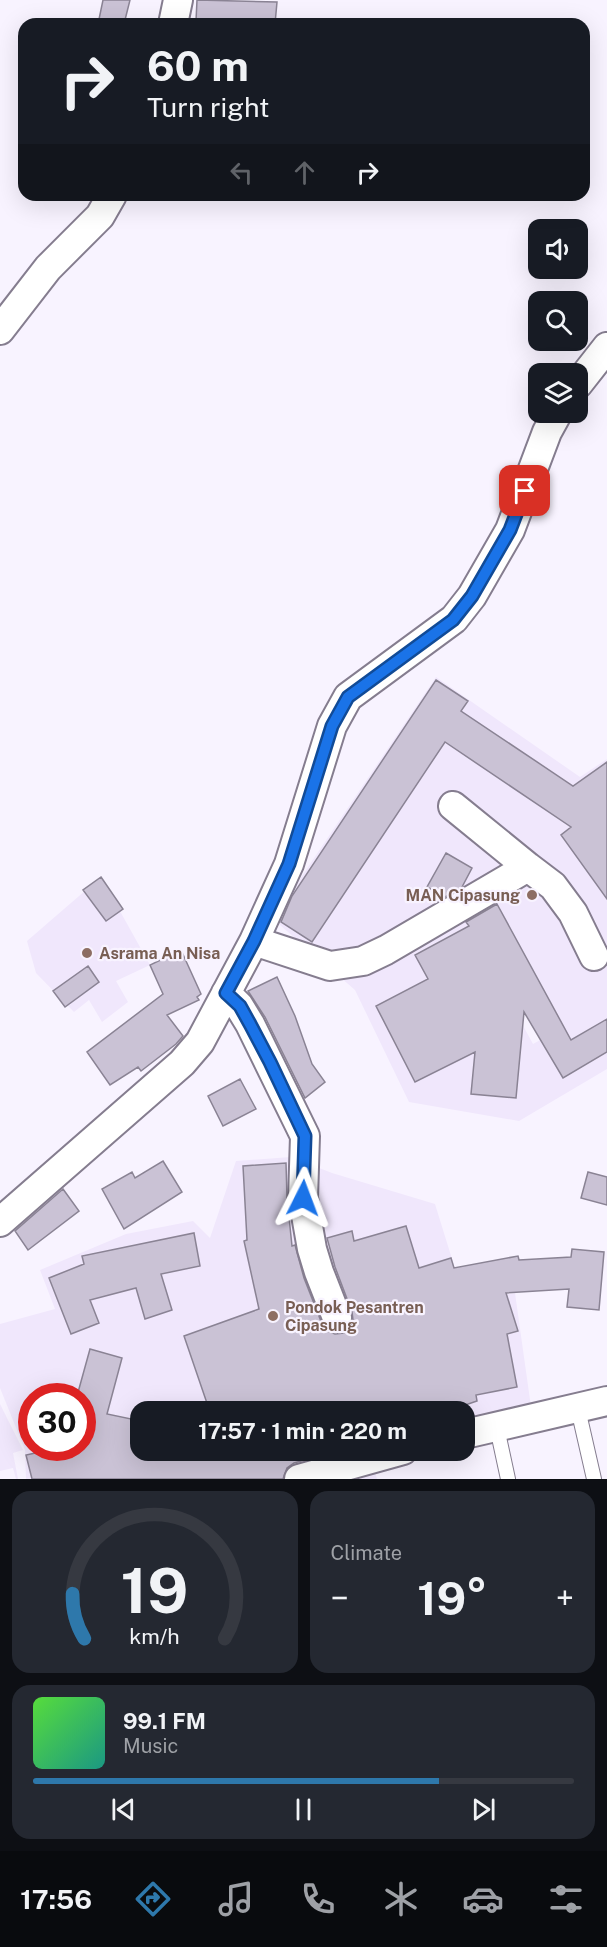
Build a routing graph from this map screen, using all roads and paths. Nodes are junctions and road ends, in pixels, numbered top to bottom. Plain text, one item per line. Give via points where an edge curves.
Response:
1 (178, 0) edge
2 (174, 18) edge
3 (109, 201) edge
4 (1, 327) edge
5 (607, 347) edge
6 (588, 371) edge
7 (552, 423) edge
8 (453, 806) dead end
9 (528, 867) junction
10 (254, 941) junction
11 (594, 956) dead end
12 (226, 993) junction
13 (0, 1222) edge
14 (337, 1318) dead end
15 (607, 1401) edge
16 (578, 1409) junction
17 (497, 1428) junction
18 (475, 1432) edge
19 (364, 1461) edge
20 (300, 1479) edge
21 (508, 1479) edge
22 (594, 1479) edge

1 - 2 street
3 - 4 street via 100,216 48,268
5 - 6 street
7 - 10 street via 510,530 472,596 453,620 348,697 332,726 289,864
8 - 9 street
9 - 10 street via 363,961 330,966
9 - 11 street via 553,886 573,913
10 - 12 street
12 - 13 street via 200,1042 182,1064
12 - 14 street via 240,1006 250,1024 305,1136 303,1198 312,1249
15 - 16 street
16 - 17 street
16 - 22 lane
17 - 18 street
17 - 21 lane
19 - 20 street

